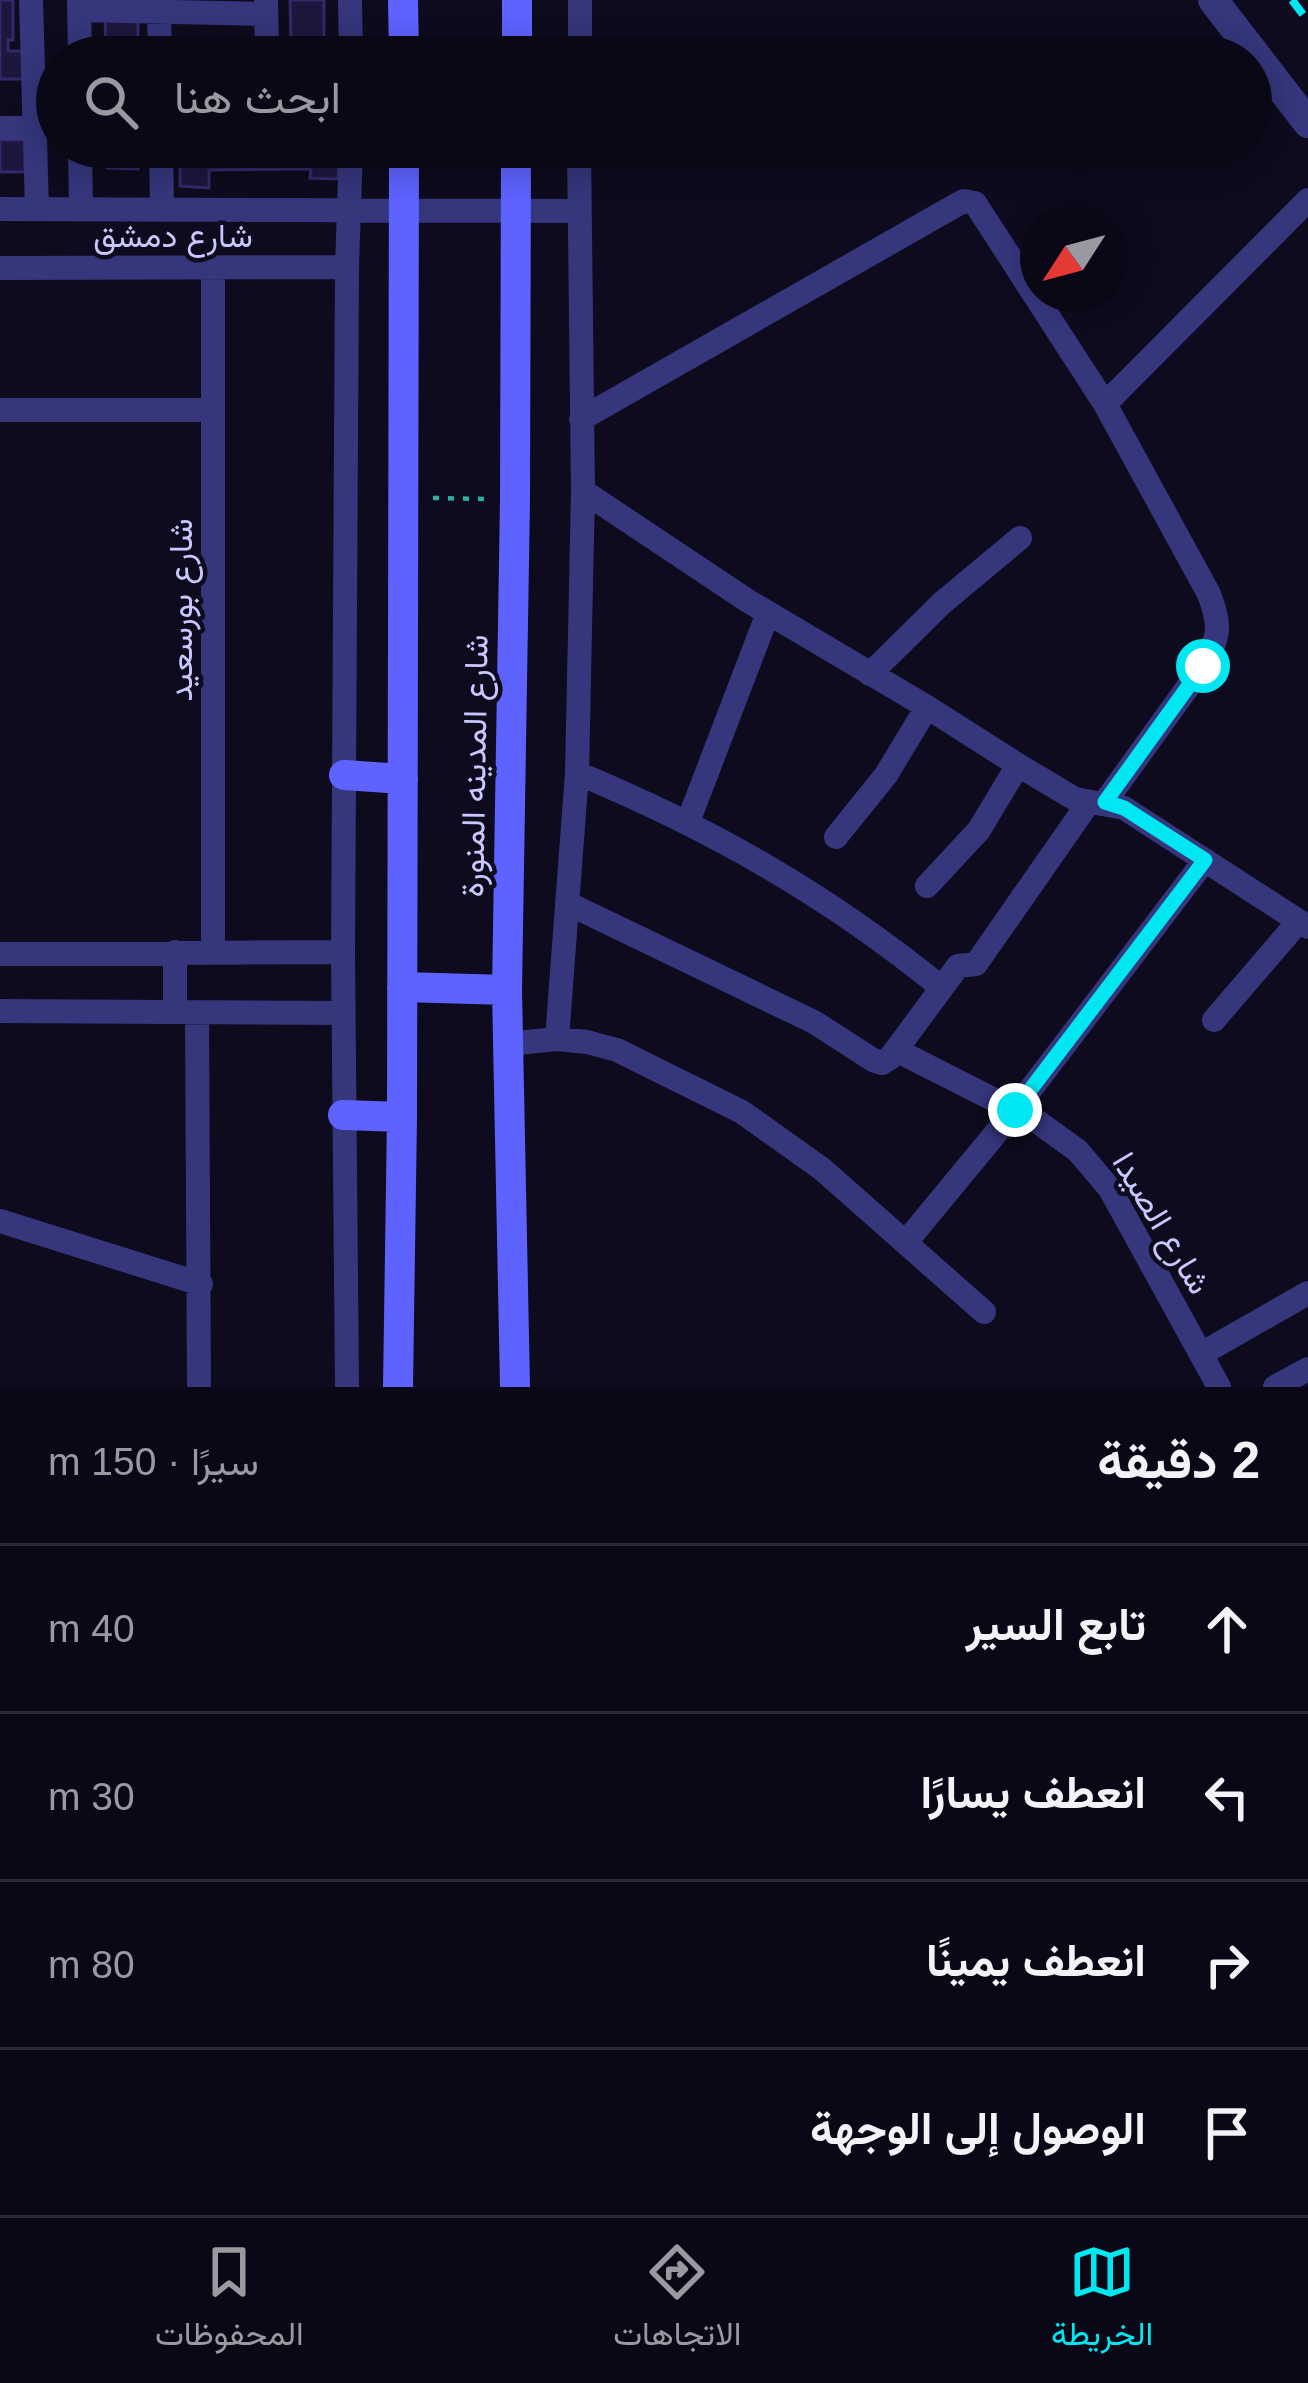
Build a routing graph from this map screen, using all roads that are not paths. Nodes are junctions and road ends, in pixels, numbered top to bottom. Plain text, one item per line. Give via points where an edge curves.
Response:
1 (32, 0) edge
2 (350, 0) edge
3 (403, 0) edge
4 (517, 0) edge
5 (580, 0) edge
6 (1213, 0) edge
7 (79, 5) edge
8 (266, 7) edge
9 (159, 12) junction
10 (80, 36) edge
11 (160, 36) edge
12 (350, 36) edge
13 (404, 36) edge
14 (517, 36) edge
15 (580, 36) edge
16 (1241, 36) edge
17 (1272, 76) edge
18 (1308, 123) edge
19 (0, 128) edge
20 (35, 128) junction
21 (80, 168) edge
22 (161, 168) edge
23 (349, 168) edge
24 (404, 168) edge
25 (516, 168) edge
26 (579, 168) edge
27 (1308, 200) edge
28 (0, 209) edge
29 (37, 209) junction
30 (81, 210) junction
31 (162, 210) junction
32 (348, 211) junction
33 (405, 211) junction
34 (516, 211) junction
35 (578, 211) junction
36 (347, 267) junction
37 (0, 268) edge
38 (213, 268) junction
39 (1105, 404) junction
40 (0, 410) edge
41 (213, 410) junction
42 (580, 419) junction
43 (583, 491) junction
44 (1020, 538) dead end
45 (768, 613) junction
46 (870, 674) junction
47 (927, 707) junction
48 (1018, 766) junction
49 (577, 773) junction
50 (344, 775) junction
51 (403, 778) junction
52 (1097, 802) junction
53 (688, 822) junction
54 (836, 837) dead end
55 (1205, 860) junction
56 (927, 886) dead end
57 (567, 903) junction
58 (1303, 924) edge
59 (175, 952) junction
60 (213, 952) junction
61 (343, 952) junction
62 (0, 954) edge
63 (402, 987) junction
64 (943, 988) junction
65 (507, 990) junction
66 (0, 1011) edge
67 (186, 1012) junction
68 (344, 1012) junction
69 (1214, 1020) dead end
70 (557, 1039) junction
71 (507, 1044) junction
72 (896, 1050) junction
73 (1015, 1110) junction
74 (344, 1115) junction
75 (402, 1117) junction
76 (0, 1221) edge
77 (906, 1242) junction
78 (201, 1284) junction
79 (1308, 1293) edge
80 (984, 1312) dead end
81 (1202, 1354) junction
82 (1308, 1369) edge
83 (200, 1387) edge
84 (347, 1387) edge
85 (398, 1387) edge
86 (515, 1387) edge
87 (1219, 1387) edge
88 (1275, 1387) edge

1 - 20 street
2 - 12 street
3 - 13 main road
4 - 14 main road
5 - 15 street
6 - 16 street
7 - 9 street
7 - 10 street
8 - 9 street
9 - 11 street
17 - 18 street
19 - 20 street
20 - 29 street
21 - 30 street
22 - 31 street
23 - 32 street
24 - 33 main road, شارع المدينه المنورة
25 - 34 main road, شارع المدينه المنورة
26 - 35 street
27 - 39 street
28 - 29 street, شارع دمشق
29 - 30 street, شارع دمشق
30 - 31 street, شارع دمشق
31 - 32 street, شارع دمشق
32 - 33 street, شارع دمشق
32 - 36 street
33 - 34 street, شارع دمشق
33 - 51 main road, شارع المدينه المنورة
34 - 35 street, شارع دمشق
34 - 65 main road, شارع المدينه المنورة
35 - 42 street
36 - 38 street, شارع دمشق
36 - 50 street
37 - 38 street, شارع دمشق
38 - 41 street, شارع بورسعيد
39 - 42 street via 980,210 964,201
39 - 52 street via 1219,622 1203,666
40 - 41 street
41 - 60 street, شارع بورسعيد
42 - 43 street
43 - 45 street
43 - 49 street
44 - 46 street
45 - 46 street
45 - 53 street
46 - 47 street
47 - 48 street
47 - 54 street
48 - 52 street via 1075,799
48 - 56 street via 979,830
49 - 53 street
49 - 57 street
50 - 51 main road
50 - 61 street
51 - 63 main road, شارع المدينه المنورة
52 - 55 street via 1124,808
52 - 64 street via 976,964 958,966
53 - 64 street via 846,914
55 - 58 street
55 - 73 street
57 - 70 street
57 - 72 street, شارع الصيدا via 814,1022 877,1062
58 - 69 street
59 - 60 street
59 - 62 street
59 - 67 street
60 - 61 street
61 - 68 street
63 - 65 main road
63 - 75 main road, شارع المدينه المنورة
64 - 72 street
65 - 71 main road, شارع المدينه المنورة
66 - 67 street
67 - 68 street
67 - 78 street
68 - 74 street
70 - 71 street
70 - 77 street via 616,1050 742,1112
71 - 86 main road, شارع المدينه المنورة
72 - 73 street, شارع الصيدا
73 - 77 street
73 - 81 street, شارع الصيدا via 1096,1170
74 - 75 main road
74 - 84 street
75 - 85 main road, شارع المدينه المنورة
76 - 78 street
77 - 80 street
78 - 83 street
79 - 81 street
81 - 87 street, شارع الصيدا
82 - 88 street

